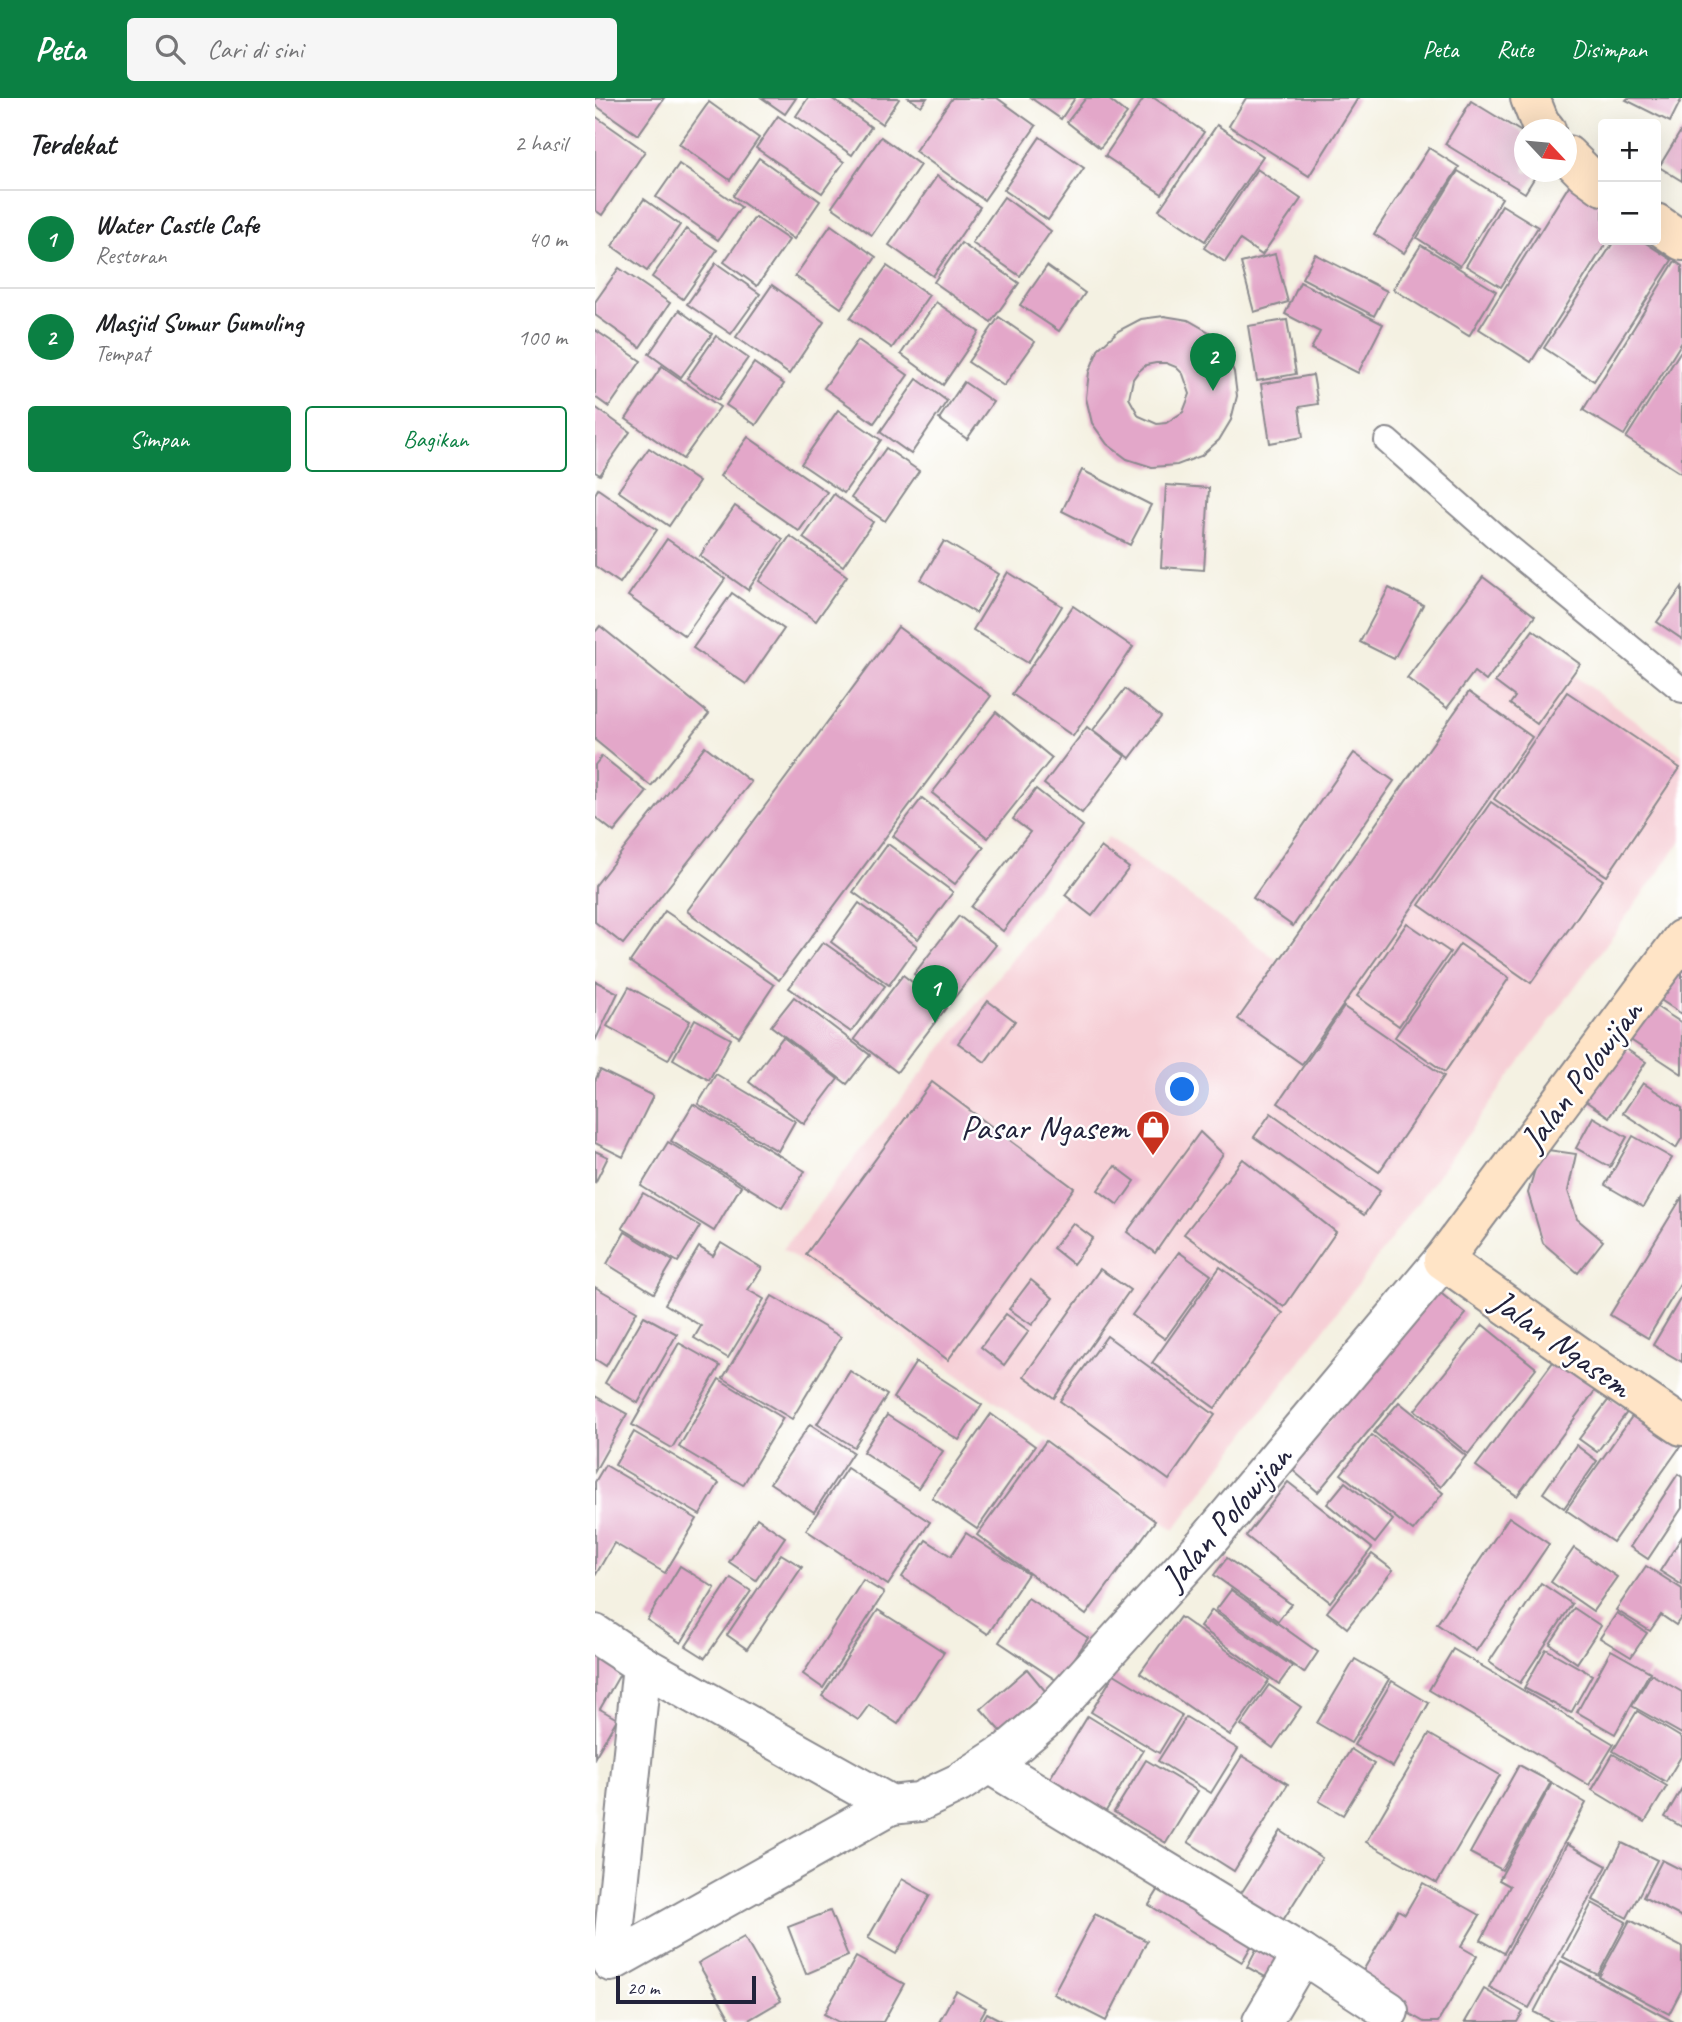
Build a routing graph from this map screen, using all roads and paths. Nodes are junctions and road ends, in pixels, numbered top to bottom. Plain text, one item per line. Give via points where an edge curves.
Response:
1 (1530, 98) edge
2 (1538, 119) edge
3 (1577, 165) edge
4 (1598, 182) edge
5 (1661, 226) edge
6 (1682, 241) edge
7 (1387, 441) dead end
8 (1682, 690) edge
9 (1682, 939) edge
10 (1443, 1260) junction
11 (1682, 1426) edge
12 (595, 1634) edge
13 (642, 1665) junction
14 (989, 1764) junction
15 (891, 1805) junction
16 (1303, 1954) junction
17 (603, 1975) edge
18 (1389, 2011) dead end
19 (1262, 2022) edge

1 - 2 street
3 - 4 street
5 - 6 street
7 - 8 lane
9 - 10 street, Jalan Polowijan
10 - 11 street, Jalan Ngasem
10 - 14 street, Jalan Polowijan via 1205,1544 1048,1717
12 - 13 street
13 - 15 street
13 - 17 street
14 - 15 street, Jalan Polowijan via 919,1802
14 - 16 street
15 - 17 street, Jalan Polowijan
16 - 18 street
16 - 19 street

